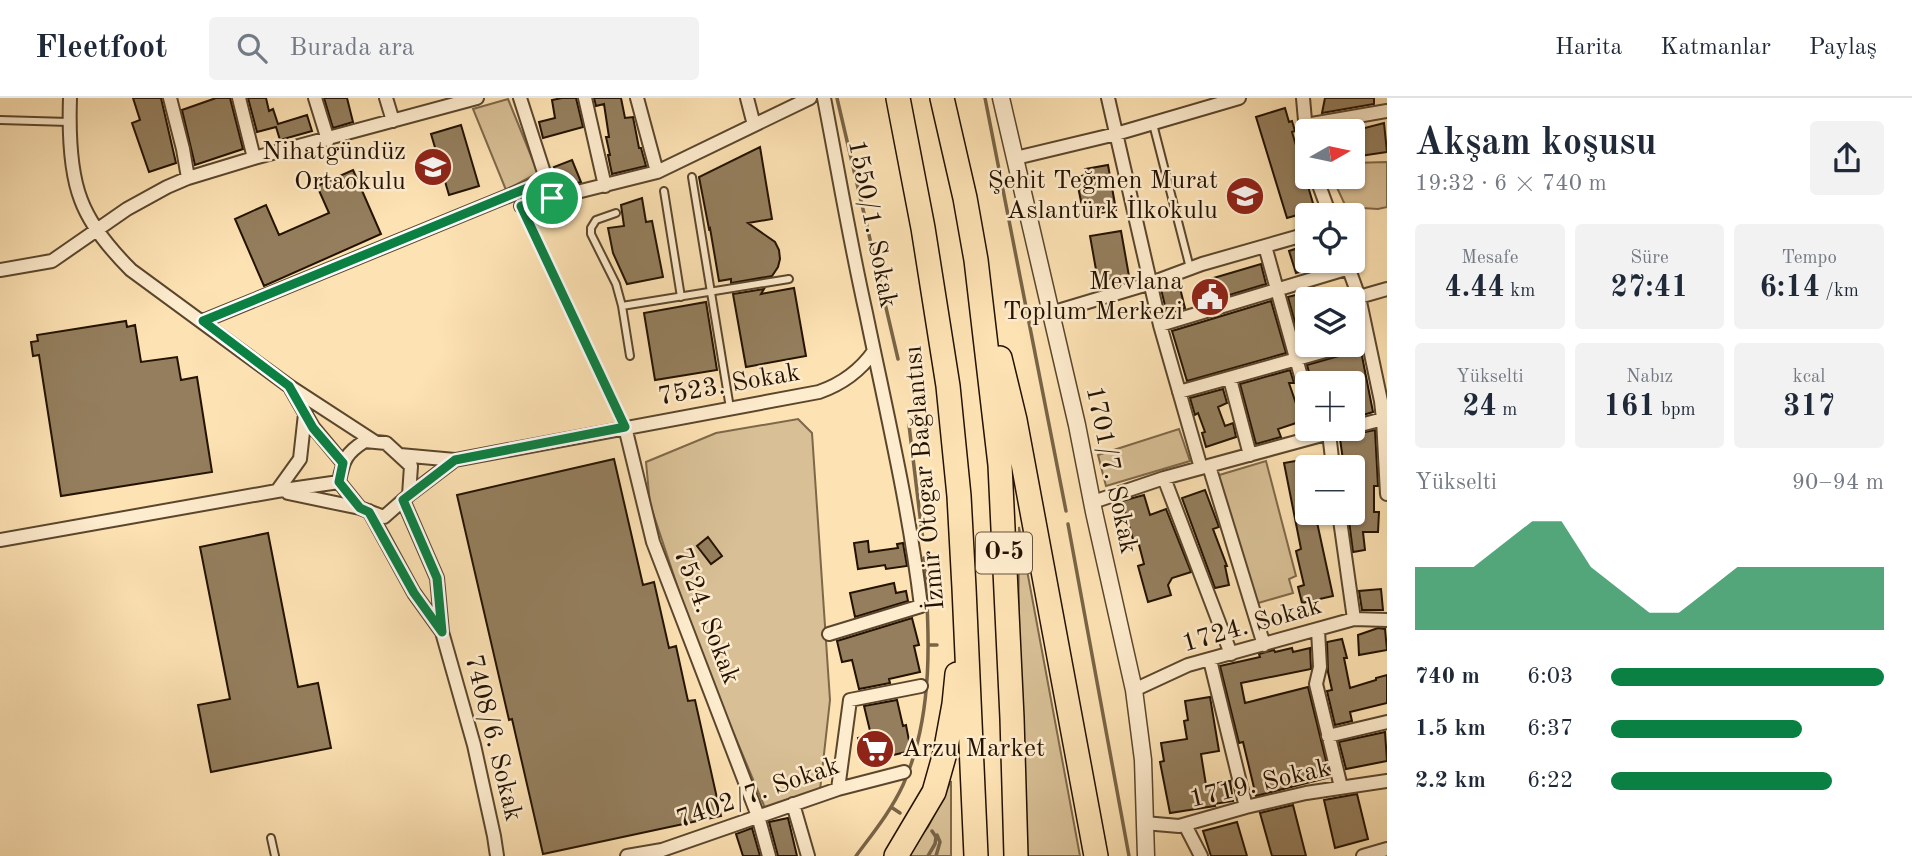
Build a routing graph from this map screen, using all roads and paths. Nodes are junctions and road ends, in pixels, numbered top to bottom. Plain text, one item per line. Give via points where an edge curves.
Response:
1 (70, 98) edge
2 (170, 98) edge
3 (239, 98) edge
4 (315, 98) edge
5 (386, 98) edge
6 (520, 98) edge
7 (585, 98) edge
8 (638, 98) edge
9 (747, 98) edge
10 (810, 98) edge
11 (824, 98) edge
12 (898, 98) edge
13 (942, 98) edge
14 (1001, 98) edge
15 (1108, 98) edge
16 (1239, 98) edge
17 (1303, 98) edge
18 (473, 99) edge
19 (1223, 100) edge
20 (1387, 111) edge
21 (1305, 119) edge
22 (1341, 119) edge
23 (0, 120) edge
24 (393, 121) junction
25 (69, 122) junction
26 (1153, 123) junction
27 (754, 125) junction
28 (1116, 134) junction
29 (328, 140) junction
30 (254, 158) junction
31 (1016, 158) junction
32 (657, 172) junction
33 (692, 177) dead end
34 (188, 178) junction
35 (547, 180) junction
36 (605, 186) junction
37 (664, 191) dead end
38 (552, 198) junction
39 (521, 206) joint
40 (616, 213) dead end
41 (96, 229) junction
42 (1295, 237) edge
43 (1265, 246) junction
44 (976, 260) junction
45 (1190, 268) junction
46 (0, 270) edge
47 (1325, 273) edge
48 (789, 279) dead end
49 (1151, 283) junction
50 (1387, 289) edge
51 (1276, 290) junction
52 (711, 292) junction
53 (1365, 295) edge
54 (681, 297) junction
55 (622, 306) junction
56 (1051, 313) junction
57 (203, 321) junction
58 (1160, 325) junction
59 (1365, 328) edge
60 (1367, 338) joint
61 (874, 351) junction
62 (631, 356) dead end
63 (1306, 357) edge
64 (1296, 360) junction
65 (1299, 371) edge
66 (1230, 379) junction
67 (289, 386) junction
68 (1179, 392) junction
69 (1384, 401) edge
70 (730, 408) junction
71 (305, 414) junction
72 (1383, 419) junction
73 (1365, 423) edge
74 (625, 427) junction
75 (1295, 441) edge
76 (376, 442) junction
77 (1250, 455) junction
78 (400, 456) junction
79 (455, 460) junction
80 (343, 463) junction
81 (1205, 467) junction
82 (1164, 478) junction
83 (339, 482) junction
84 (277, 491) junction
85 (1387, 494) edge
86 (406, 497) junction
87 (1093, 502) junction
88 (365, 510) junction
89 (1341, 525) edge
90 (0, 540) edge
91 (964, 587) junction
92 (1353, 619) junction
93 (1387, 620) edge
94 (1318, 630) junction
95 (442, 632) junction
96 (829, 634) dead end
97 (1264, 645) junction
98 (1231, 654) junction
99 (1210, 660) junction
100 (921, 686) dead end
101 (1134, 690) junction
102 (1387, 722) edge
103 (1328, 736) junction
104 (904, 772) dead end
105 (1387, 781) edge
106 (1341, 787) junction
107 (838, 789) junction
108 (793, 804) junction
109 (1246, 807) junction
110 (758, 816) junction
111 (1144, 823) junction
112 (1185, 825) junction
113 (271, 838) dead end
114 (1387, 849) edge
115 (275, 856) edge
116 (497, 856) edge
117 (627, 856) edge
118 (769, 856) edge
119 (808, 856) edge
120 (897, 856) edge
121 (976, 856) edge
122 (1016, 856) edge
123 (1096, 856) edge
124 (1146, 856) edge
125 (1201, 856) edge
126 (1363, 856) edge

1 - 25 street
2 - 34 street
3 - 30 street
4 - 29 street
5 - 24 street
6 - 35 street
7 - 36 street
8 - 32 street
9 - 27 street
10 - 27 street
11 - 61 street, 1550/1. Sokak
12 - 91 highway, İzmir Otogar Bağlantısı / O-5 via 948,386
13 - 44 highway, O-5
14 - 31 street, 1701/7. Sokak
15 - 28 street
16 - 19 street
17 - 21 street
18 - 24 street
19 - 26 street
20 - 22 street
23 - 25 lane
24 - 29 street
25 - 41 street via 75,182
26 - 28 street
26 - 45 lane
27 - 32 street
28 - 31 street
28 - 49 street
29 - 30 street
30 - 34 street
31 - 56 street, 1701/7. Sokak
32 - 36 street
33 - 52 lane
34 - 41 street
35 - 38 street
35 - 57 street
36 - 38 street
37 - 54 lane
38 - 39 street
39 - 74 lane
40 - 55 lane via 596,220 591,234
41 - 46 street via 52,261
41 - 57 street via 131,270
42 - 43 street
43 - 45 street
43 - 51 street
44 - 122 highway, O-5 via 1000,466
44 - 123 highway via 1015,420
45 - 49 street
47 - 51 street
48 - 52 lane
49 - 56 street
49 - 58 street
50 - 53 street
51 - 58 street
51 - 64 street
52 - 54 lane
52 - 70 lane
54 - 55 lane
55 - 62 lane
56 - 87 street, 1701/7. Sokak
57 - 67 street
58 - 68 street
59 - 60 street
60 - 69 street
61 - 70 street, 7523. Sokak via 864,366 833,387
61 - 96 street, 1550/1. Sokak via 921,606
63 - 64 street
64 - 65 street
64 - 66 street
66 - 68 street
66 - 77 street
67 - 71 street
67 - 76 street
68 - 81 street
69 - 72 street
70 - 74 street, 7523. Sokak
71 - 80 street
71 - 84 street via 300,459
72 - 73 street
72 - 85 street
74 - 79 street, 7523. Sokak
74 - 110 street, 7524. Sokak via 653,542
75 - 77 street
76 - 78 street via 386,443
76 - 80 street via 365,441 351,450
77 - 81 street
78 - 79 street
78 - 86 street via 411,466
79 - 86 street
80 - 83 street
81 - 82 street
81 - 97 street
82 - 87 street
82 - 98 street
83 - 84 street
83 - 88 street
84 - 88 street
84 - 90 street
86 - 88 street via 384,517
86 - 95 street via 437,578
87 - 101 street, 1701/7. Sokak
88 - 95 street
89 - 92 street
91 - 120 highway via 945,753 934,792
91 - 121 highway, İzmir Otogar Bağlantısı / O-5
92 - 93 street, 1724. Sokak
92 - 94 street, 1724. Sokak
94 - 97 street, 1724. Sokak
94 - 103 street via 1316,684
95 - 116 street, 7408/6. Sokak via 474,745
97 - 98 street, 1724. Sokak
98 - 99 street, 1724. Sokak
99 - 101 street, 1724. Sokak
99 - 109 street
100 - 107 street via 850,700
101 - 111 street, 1701/7. Sokak via 1143,760
102 - 103 street
103 - 106 street
104 - 107 street, 7402/7. Sokak
105 - 106 street, 1719. Sokak
106 - 109 street, 1719. Sokak
107 - 108 street, 7402/7. Sokak
108 - 110 street, 7402/7. Sokak
108 - 119 street
109 - 112 street, 1719. Sokak
110 - 117 street, 7402/7. Sokak via 662,850
110 - 118 street, 7524. Sokak
111 - 112 street, 1719. Sokak
111 - 124 street, 1701/7. Sokak
112 - 125 street
113 - 115 lane
114 - 126 street

